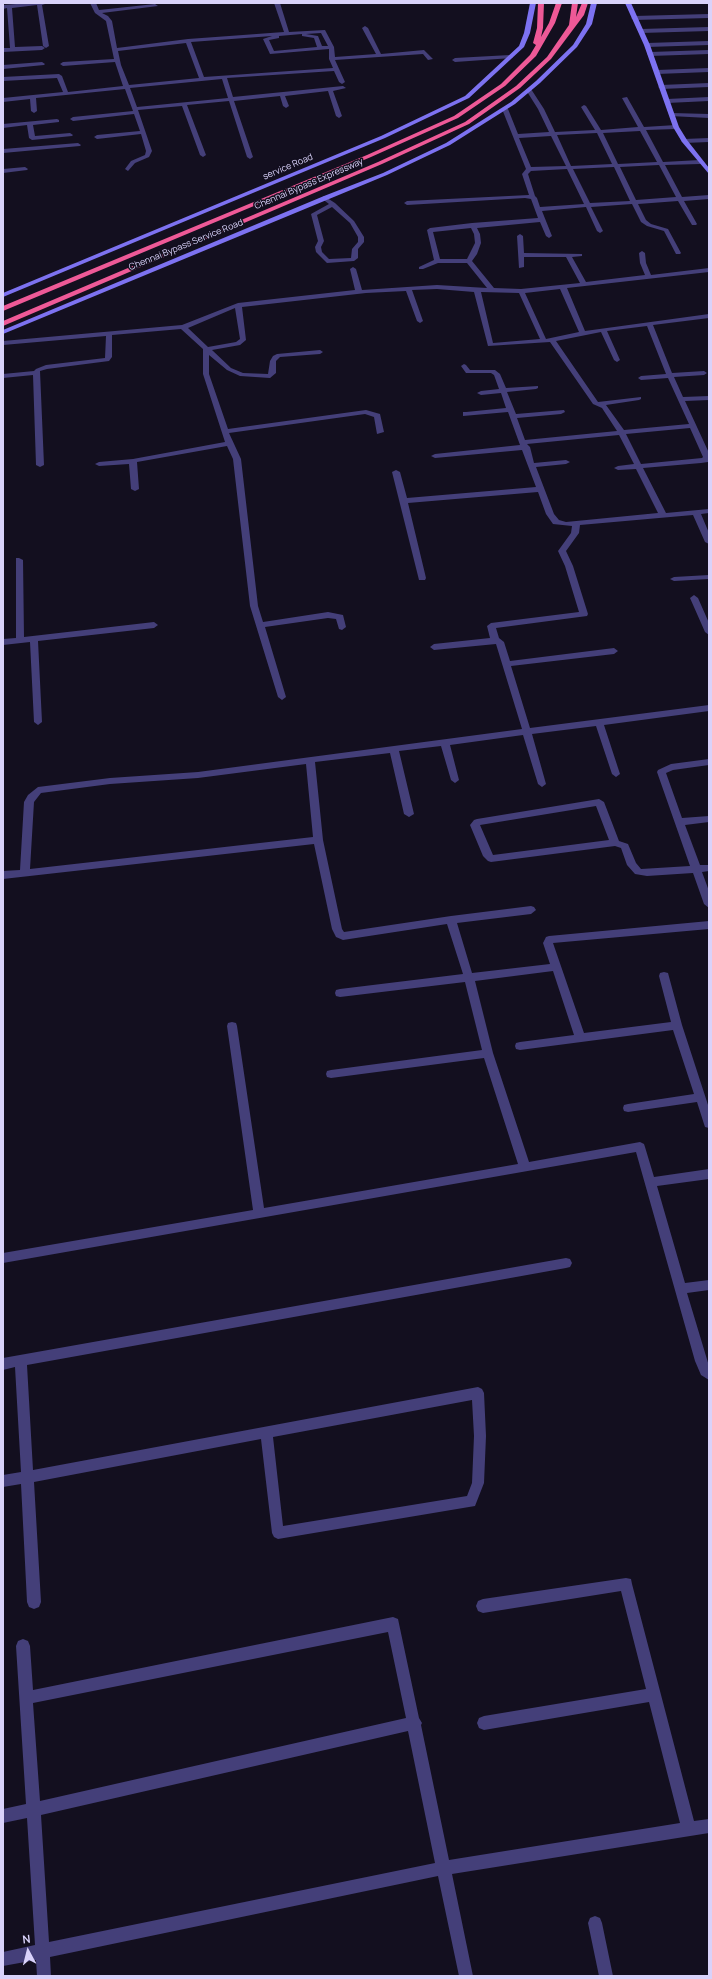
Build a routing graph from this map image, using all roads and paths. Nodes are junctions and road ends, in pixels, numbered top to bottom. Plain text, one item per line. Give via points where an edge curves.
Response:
1 (46, 3) edge
2 (93, 3) edge
3 (277, 3) edge
4 (533, 3) edge
5 (541, 3) edge
6 (559, 3) edge
7 (575, 3) edge
8 (585, 3) edge
9 (594, 3) edge
10 (628, 3) edge
11 (39, 4) edge
12 (155, 6) dead end
13 (6, 7) edge
14 (97, 12) junction
15 (709, 16) edge
16 (634, 18) junction
17 (572, 25) junction
18 (366, 28) dead end
19 (709, 29) edge
20 (641, 31) junction
21 (287, 33) junction
22 (188, 41) junction
23 (709, 43) edge
24 (647, 45) junction
25 (331, 47) junction
26 (320, 48) junction
27 (13, 49) junction
28 (3, 50) edge
29 (115, 50) junction
30 (709, 52) edge
31 (650, 54) junction
32 (379, 55) junction
33 (533, 56) junction
34 (510, 58) junction
35 (332, 59) junction
36 (430, 59) dead end
37 (117, 60) junction
38 (455, 60) dead end
39 (42, 64) dead end
40 (63, 64) dead end
41 (3, 67) edge
42 (337, 69) junction
43 (709, 70) edge
44 (657, 72) junction
45 (224, 77) junction
46 (3, 79) edge
47 (202, 79) junction
48 (342, 82) dead end
49 (709, 85) edge
50 (661, 87) junction
51 (126, 88) junction
52 (343, 88) dead end
53 (330, 90) junction
54 (529, 90) junction
55 (66, 93) junction
56 (282, 95) junction
57 (33, 97) junction
58 (625, 98) dead end
59 (3, 100) edge
60 (231, 100) junction
61 (667, 101) junction
62 (708, 101) edge
63 (184, 105) junction
64 (286, 106) dead end
65 (584, 107) dead end
66 (505, 109) junction
67 (34, 111) dead end
68 (135, 111) junction
69 (672, 115) junction
70 (339, 116) dead end
71 (709, 116) edge
72 (73, 119) dead end
73 (57, 121) dead end
74 (30, 123) junction
75 (3, 126) edge
76 (676, 127) junction
77 (643, 129) junction
78 (599, 131) junction
79 (143, 132) junction
80 (553, 134) junction
81 (70, 135) dead end
82 (517, 136) junction
83 (97, 137) dead end
84 (709, 140) edge
85 (684, 142) junction
86 (78, 145) dead end
87 (3, 151) edge
88 (203, 155) dead end
89 (250, 157) dead end
90 (709, 158) edge
91 (699, 160) junction
92 (662, 164) junction
93 (617, 166) junction
94 (568, 168) junction
95 (26, 169) dead end
96 (128, 169) dead end
97 (529, 169) junction
98 (3, 171) edge
99 (709, 172) edge
100 (532, 196) junction
101 (709, 197) edge
102 (324, 198) junction
103 (681, 198) junction
104 (635, 201) junction
105 (407, 203) dead end
106 (333, 204) junction
107 (588, 205) junction
108 (537, 209) junction
109 (542, 220) junction
110 (694, 224) dead end
111 (472, 225) junction
112 (600, 231) dead end
113 (520, 236) dead end
114 (549, 236) dead end
115 (642, 253) dead end
116 (678, 253) dead end
117 (520, 255) junction
118 (568, 255) junction
119 (580, 255) dead end
120 (437, 261) junction
121 (469, 261) junction
122 (521, 267) dead end
123 (421, 268) dead end
124 (353, 269) dead end
125 (709, 270) edge
126 (648, 276) junction
127 (583, 284) junction
128 (563, 287) junction
129 (408, 288) junction
130 (477, 290) junction
131 (492, 290) junction
132 (521, 291) junction
133 (359, 292) junction
134 (3, 295) edge
135 (238, 305) junction
136 (3, 309) edge
137 (709, 317) edge
138 (420, 321) dead end
139 (649, 323) junction
140 (3, 324) edge
141 (183, 327) junction
142 (602, 330) junction
143 (3, 332) edge
144 (109, 334) junction
145 (583, 334) junction
146 (552, 340) junction
147 (544, 342) junction
148 (3, 343) edge
149 (206, 349) junction
150 (320, 352) dead end
151 (617, 360) dead end
152 (464, 366) dead end
153 (36, 373) junction
154 (704, 373) dead end
155 (3, 376) edge
156 (670, 376) junction
157 (641, 378) dead end
158 (536, 387) dead end
159 (504, 390) junction
160 (481, 393) dead end
161 (639, 398) dead end
162 (709, 398) edge
163 (680, 399) junction
164 (598, 404) junction
165 (561, 412) dead end
166 (512, 413) junction
167 (466, 414) dead end
168 (692, 426) junction
169 (226, 431) junction
170 (380, 432) dead end
171 (622, 433) junction
172 (229, 443) junction
173 (524, 444) junction
174 (435, 456) dead end
175 (133, 461) junction
176 (566, 462) dead end
177 (99, 464) dead end
178 (40, 465) dead end
179 (532, 465) junction
180 (639, 467) junction
181 (618, 468) dead end
182 (396, 472) dead end
183 (135, 489) dead end
184 (541, 489) junction
185 (404, 501) junction
186 (709, 511) edge
187 (696, 512) junction
188 (663, 515) junction
189 (576, 523) junction
190 (709, 542) edge
191 (19, 560) dead end
192 (709, 576) edge
193 (422, 578) dead end
194 (674, 579) dead end
195 (694, 598) dead end
196 (154, 625) dead end
197 (260, 626) junction
198 (342, 627) dead end
199 (709, 632) edge
200 (34, 639) junction
201 (20, 640) junction
202 (495, 640) junction
203 (3, 642) edge
204 (434, 647) dead end
205 (614, 651) dead end
206 (507, 664) junction
207 (282, 696) dead end
208 (709, 708) edge
209 (38, 722) dead end
210 (599, 722) junction
211 (526, 732) junction
212 (445, 743) junction
213 (394, 749) junction
214 (310, 760) junction
215 (709, 762) edge
216 (616, 774) dead end
217 (455, 780) dead end
218 (542, 784) dead end
219 (409, 814) dead end
220 (709, 819) edge
221 (679, 822) junction
222 (318, 840) junction
223 (615, 843) junction
224 (709, 868) edge
225 (696, 869) junction
226 (25, 873) junction
227 (3, 875) edge
228 (709, 904) edge
229 (531, 910) dead end
230 (451, 920) junction
231 (709, 925) edge
232 (556, 967) junction
233 (664, 976) dead end
234 (469, 978) junction
235 (340, 993) dead end
236 (677, 1025) junction
237 (232, 1026) dead end
238 (580, 1038) junction
239 (520, 1046) dead end
240 (488, 1053) junction
241 (331, 1074) dead end
242 (700, 1097) junction
243 (628, 1108) dead end
244 (709, 1124) edge
245 (525, 1167) junction
246 (709, 1174) edge
247 (650, 1182) junction
248 (259, 1213) junction
249 (3, 1258) edge
250 (566, 1263) dead end
251 (709, 1285) edge
252 (680, 1288) junction
253 (21, 1361) junction
254 (3, 1364) edge
255 (709, 1374) edge
256 (266, 1432) junction
257 (26, 1477) junction
258 (3, 1481) edge
259 (34, 1602) dead end
260 (483, 1606) dead end
261 (23, 1646) dead end
262 (655, 1694) junction
263 (26, 1698) junction
264 (484, 1723) dead end
265 (415, 1724) junction
266 (33, 1809) junction
267 (3, 1816) edge
268 (709, 1826) edge
269 (689, 1829) junction
270 (444, 1868) junction
271 (595, 1923) dead end
272 (42, 1950) junction
273 (3, 1959) edge
274 (44, 1976) edge
275 (466, 1976) edge
276 (606, 1976) edge

1 - 11 street
2 - 14 street
3 - 21 street
4 - 34 street, service Road via 527,34 521,47
5 - 33 highway via 540,28
6 - 33 highway, Chennai Bypass Expressway via 552,23
7 - 17 highway, Chennai Bypass Expressway
8 - 17 highway via 581,15
9 - 54 street, Chennai Bypass Service Road via 589,24 575,46
10 - 16 street
11 - 13 street
11 - 27 street via 44,47
12 - 14 street
13 - 27 street
14 - 29 street via 106,16 109,21
15 - 16 street
16 - 20 street
17 - 140 highway, Chennai Bypass Expressway via 550,58 518,88 467,123 380,163
18 - 32 street
19 - 20 street
20 - 24 street
21 - 22 street
21 - 25 street via 323,31
22 - 29 street
22 - 47 street
23 - 24 street
24 - 31 street
25 - 26 street
25 - 35 street
26 - 26 street via 272,53 266,40 311,35 316,36
27 - 28 street
29 - 37 street
30 - 31 street
31 - 44 street
32 - 35 street
32 - 36 street via 425,52
33 - 136 highway, Chennai Bypass Expressway via 503,85 456,117
34 - 38 street
34 - 134 street, service Road via 467,96 384,137
35 - 42 street
37 - 40 street
37 - 51 street
39 - 41 street
42 - 45 street
42 - 48 street
43 - 44 street
44 - 50 street
45 - 47 street
45 - 60 street
46 - 55 street via 59,76
47 - 51 street
49 - 50 street
50 - 61 street
51 - 55 street
51 - 68 street
52 - 53 street
53 - 56 street
53 - 70 street
54 - 66 street, Chennai Bypass Service Road
54 - 80 street
55 - 57 street
56 - 60 street
56 - 64 street
57 - 59 street
57 - 67 street
58 - 77 street
60 - 63 street
60 - 89 street
61 - 62 street
61 - 69 street
63 - 68 street
63 - 88 street
65 - 78 street
66 - 82 street
66 - 102 street, Chennai Bypass Service Road via 417,160
68 - 72 street
68 - 79 street
69 - 71 street
69 - 76 street
73 - 74 street
74 - 75 street
74 - 81 street via 32,138
76 - 77 street
76 - 85 street
77 - 78 street
77 - 92 street
78 - 80 street
78 - 93 street
79 - 83 street
79 - 96 street via 149,152 147,156 133,162
80 - 82 street
80 - 94 street
82 - 97 street
84 - 85 street
85 - 91 street
86 - 87 street
90 - 91 street
91 - 92 street
91 - 99 street
92 - 93 street
92 - 103 street
93 - 94 street
93 - 104 street
94 - 97 street
94 - 107 street
95 - 98 street
97 - 100 street via 525,174
100 - 105 street
100 - 108 street
101 - 103 street
102 - 106 street
102 - 143 street, Chennai Bypass Service Road
103 - 104 street
103 - 110 street
104 - 107 street
104 - 116 street via 644,221 666,230
106 - 106 street via 352,222 361,237 361,242 355,249 355,258 352,260 327,261 319,252 321,241 314,214
107 - 108 street
107 - 112 street
108 - 109 street
109 - 111 street
109 - 114 street
111 - 120 street via 430,230
111 - 121 street via 478,243
113 - 117 street
115 - 126 street
117 - 118 street
117 - 122 street
118 - 119 street
118 - 127 street
120 - 121 street
120 - 123 street
121 - 131 street
124 - 133 street
125 - 126 street
126 - 127 street
127 - 128 street
128 - 132 street
128 - 145 street
129 - 130 street
129 - 133 street
129 - 138 street
130 - 131 street
130 - 147 street via 490,345
131 - 132 street
132 - 147 street
133 - 135 street
135 - 141 street
135 - 149 street via 244,340 238,344
137 - 139 street
139 - 142 street
139 - 156 street
141 - 144 street
141 - 149 street
142 - 145 street
142 - 151 street
144 - 148 street
144 - 153 street via 107,360 46,367
145 - 146 street
146 - 147 street
146 - 164 street
149 - 150 street via 236,374 267,377 273,374 272,365 275,357
149 - 169 street via 206,374
152 - 159 street via 468,372 496,372
153 - 155 street
153 - 178 street
154 - 156 street
156 - 157 street
156 - 163 street
158 - 159 street
159 - 160 street
159 - 166 street
161 - 164 street
162 - 163 street
163 - 168 street
164 - 171 street via 605,407
165 - 166 street
166 - 167 street
166 - 173 street
168 - 171 street
168 - 180 street via 707,457 705,460
169 - 170 street via 366,412 377,416
169 - 172 street
171 - 173 street
171 - 180 street
172 - 175 street
172 - 197 street via 237,459 254,606
173 - 174 street
173 - 179 street
175 - 177 street
175 - 183 street
176 - 179 street
179 - 184 street
180 - 181 street
180 - 188 street
182 - 185 street
184 - 185 street
184 - 189 street via 552,518 562,524
185 - 193 street
186 - 187 street
187 - 188 street
187 - 190 street
188 - 189 street
189 - 202 street via 574,532 562,551 584,614 491,626
191 - 201 street
192 - 194 street
195 - 199 street
196 - 200 street
197 - 198 street via 328,615 340,617
197 - 207 street
200 - 201 street
200 - 209 street
201 - 203 street
202 - 204 street
202 - 206 street via 500,642
205 - 206 street
206 - 211 street
208 - 210 street
210 - 211 street
210 - 216 street
211 - 212 street
211 - 218 street
212 - 213 street
212 - 217 street
213 - 214 street
213 - 219 street
214 - 222 street
214 - 226 street via 198,775 110,781 38,790 29,802
215 - 221 street via 671,767 661,772
220 - 221 street
221 - 225 street
222 - 226 street
222 - 230 street via 339,934 349,936
223 - 223 street via 491,859 475,824 599,802
223 - 225 street via 625,846 632,865 638,872
224 - 225 street
225 - 228 street
226 - 227 street
229 - 230 street
230 - 234 street
231 - 232 street via 551,938 548,943
232 - 234 street
232 - 238 street
233 - 236 street
234 - 235 street
234 - 240 street
236 - 238 street
236 - 242 street
237 - 248 street
238 - 239 street
240 - 241 street
240 - 245 street
242 - 243 street
242 - 244 street
245 - 247 street via 640,1147
245 - 248 street
246 - 247 street
247 - 252 street
248 - 249 street
250 - 253 street
251 - 252 street
252 - 255 street via 700,1361
253 - 254 street
253 - 257 street
256 - 256 street via 478,1393 478,1483 471,1502 278,1534
256 - 257 street
257 - 258 street
257 - 259 street
260 - 262 street via 626,1584
261 - 263 street
262 - 264 street
262 - 269 street
263 - 265 street via 393,1624
263 - 266 street
265 - 266 street
265 - 270 street
266 - 267 street
266 - 272 street
268 - 269 street
269 - 270 street
270 - 272 street
270 - 275 street
271 - 276 street
272 - 273 street
272 - 274 street

